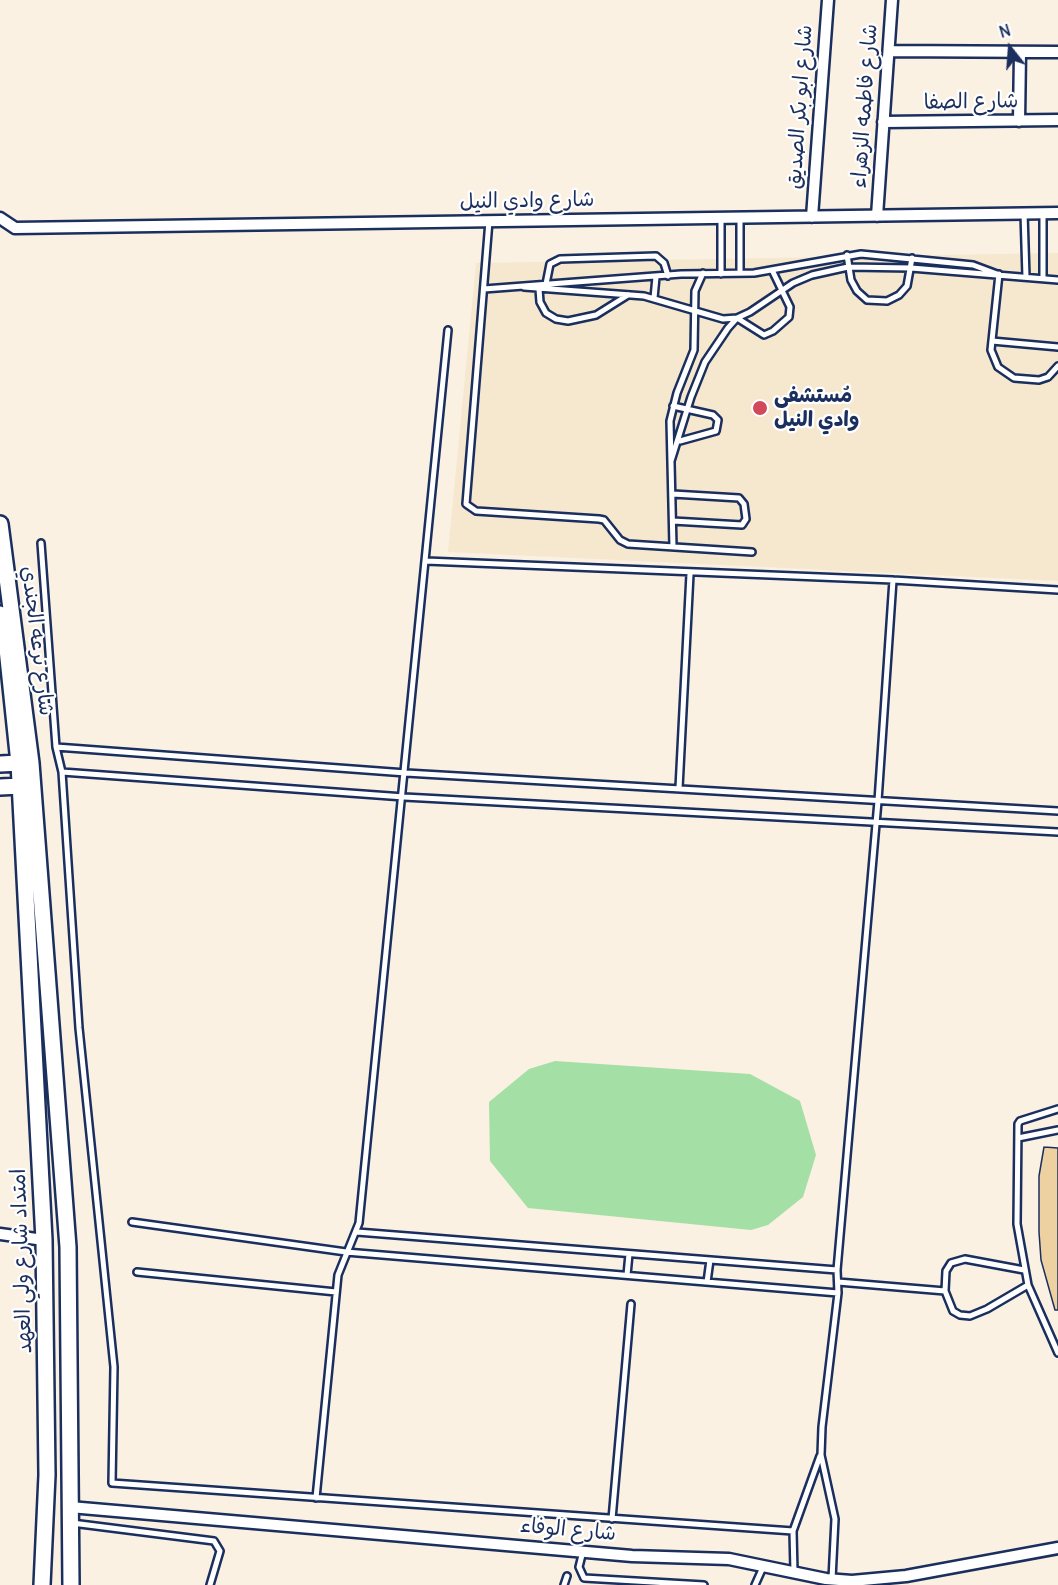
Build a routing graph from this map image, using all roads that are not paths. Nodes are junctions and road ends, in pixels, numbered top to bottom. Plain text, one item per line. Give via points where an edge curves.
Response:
1 (828, 0) edge
2 (892, 0) edge
3 (888, 51) junction
4 (1058, 52) edge
5 (1020, 53) junction
6 (1058, 120) edge
7 (1019, 121) junction
8 (883, 122) junction
9 (1024, 213) junction
10 (1044, 213) junction
11 (1058, 213) edge
12 (877, 216) junction
13 (812, 217) junction
14 (0, 218) edge
15 (721, 218) junction
16 (740, 218) junction
17 (489, 221) junction
18 (847, 255) junction
19 (912, 258) junction
20 (848, 267) junction
21 (911, 268) junction
22 (773, 272) junction
23 (703, 273) junction
24 (740, 273) junction
25 (721, 274) junction
26 (999, 274) junction
27 (668, 276) junction
28 (656, 277) junction
29 (1026, 277) junction
30 (1043, 278) junction
31 (1058, 280) edge
32 (546, 284) junction
33 (524, 287) junction
34 (484, 289) junction
35 (782, 289) junction
36 (539, 290) junction
37 (628, 294) junction
38 (654, 298) junction
39 (695, 312) junction
40 (737, 318) junction
41 (448, 330) dead end
42 (992, 341) junction
43 (1058, 347) edge
44 (1058, 366) edge
45 (673, 406) junction
46 (687, 410) junction
47 (680, 441) junction
48 (671, 463) junction
49 (673, 494) junction
50 (673, 521) junction
51 (0, 524) edge
52 (40, 543) dead end
53 (673, 547) junction
54 (752, 552) dead end
55 (426, 561) junction
56 (690, 573) junction
57 (893, 580) junction
58 (1058, 590) edge
59 (4, 613) edge
60 (56, 747) junction
61 (25, 763) junction
62 (0, 764) edge
63 (62, 772) junction
64 (405, 773) junction
65 (20, 786) junction
66 (0, 787) edge
67 (679, 788) junction
68 (404, 797) junction
69 (878, 801) junction
70 (1058, 811) edge
71 (876, 823) junction
72 (1058, 832) edge
73 (1058, 1109) edge
74 (1058, 1130) edge
75 (1018, 1138) junction
76 (132, 1222) dead end
77 (357, 1232) junction
78 (0, 1234) edge
79 (44, 1240) junction
80 (346, 1252) junction
81 (629, 1254) junction
82 (710, 1260) junction
83 (837, 1270) junction
84 (1024, 1270) junction
85 (136, 1272) dead end
86 (627, 1275) junction
87 (707, 1282) junction
88 (838, 1282) junction
89 (1028, 1286) junction
90 (945, 1291) junction
91 (336, 1292) junction
92 (838, 1293) junction
93 (631, 1304) dead end
94 (1058, 1353) edge
95 (821, 1455) junction
96 (47, 1475) junction
97 (70, 1476) junction
98 (316, 1498) junction
99 (70, 1507) junction
100 (612, 1519) junction
101 (70, 1523) junction
102 (793, 1531) junction
103 (1058, 1548) edge
104 (583, 1551) junction
105 (764, 1565) junction
106 (794, 1572) junction
107 (567, 1576) dead end
108 (831, 1580) junction
109 (42, 1585) edge
110 (71, 1585) edge
111 (210, 1585) edge
112 (564, 1585) edge
113 (704, 1585) edge
114 (755, 1585) edge

1 - 13 street, شارع ابو بكر الصديق
2 - 3 street, شارع فاطمه الزهراء
3 - 5 street
3 - 8 street, شارع فاطمه الزهراء
4 - 5 street
5 - 7 street
6 - 7 street, شارع الصفا
7 - 8 street, شارع الصفا
8 - 12 street, شارع فاطمه الزهراء
9 - 10 street, شارع وادي النيل
9 - 12 street, شارع وادي النيل
9 - 29 lane
10 - 11 street, شارع وادي النيل
10 - 30 lane
12 - 13 street, شارع وادي النيل
13 - 16 street, شارع وادي النيل
14 - 17 street, شارع وادي النيل via 15,228
15 - 16 street, شارع وادي النيل
15 - 17 street, شارع وادي النيل
15 - 25 lane
16 - 24 lane
17 - 34 lane
18 - 19 lane
18 - 20 lane
18 - 22 lane
19 - 21 lane
19 - 26 lane via 973,265
20 - 21 lane
20 - 21 lane via 853,286 861,296 887,301 904,291
20 - 35 lane via 812,275
21 - 26 lane
22 - 24 lane
22 - 35 lane
23 - 25 lane
23 - 27 lane
23 - 39 lane via 695,291
24 - 25 lane
26 - 29 lane
26 - 42 lane
27 - 28 lane
27 - 32 lane via 664,263 656,256 560,259 550,264
28 - 32 lane
28 - 38 lane
29 - 30 lane
30 - 31 lane
32 - 33 lane
33 - 34 lane
33 - 36 lane
34 - 53 lane via 466,504 476,511 604,520 624,543
35 - 40 lane
35 - 40 lane via 791,312 773,331 764,335
36 - 37 lane
36 - 37 lane via 546,313 568,321 596,315
37 - 38 lane
38 - 39 lane
39 - 40 lane
39 - 45 lane via 694,350
40 - 46 lane via 709,355
41 - 55 lane
42 - 43 lane
42 - 44 lane via 993,359 1014,378 1039,380
45 - 46 lane
45 - 48 lane
46 - 47 lane
46 - 47 lane via 713,415 718,427 713,433
47 - 48 lane
48 - 49 lane
49 - 50 lane
49 - 50 lane via 739,498 746,519 742,525
50 - 53 lane
51 - 59 main road, شارع ترعه الجندي
52 - 60 lane
53 - 54 lane
55 - 56 lane
55 - 64 lane
56 - 57 lane
56 - 67 lane
57 - 58 lane
57 - 69 lane
59 - 61 main road, شارع ترعه الجندي
60 - 63 lane
60 - 64 lane
61 - 62 main road
61 - 65 main road, امتداد شارع ولي العهد
61 - 97 main road, امتداد شارع ولي العهد via 68,1247
63 - 68 lane
63 - 98 lane via 79,1028 114,1367 112,1484
64 - 67 lane
64 - 68 lane
65 - 66 main road
65 - 79 main road, امتداد شارع ولي العهد
67 - 69 lane
68 - 71 lane
68 - 77 lane
69 - 70 lane
69 - 71 lane
71 - 72 lane
71 - 83 lane
73 - 75 lane via 1020,1121
74 - 75 lane
75 - 84 lane via 1017,1224
76 - 80 lane
77 - 80 lane
77 - 81 lane
78 - 79 street
79 - 96 main road, امتداد شارع ولي العهد
80 - 86 lane
80 - 91 lane
81 - 82 lane
81 - 86 lane
82 - 83 lane
82 - 87 lane
83 - 88 lane
84 - 89 lane
84 - 90 lane via 965,1259 951,1263 946,1271
85 - 91 lane
86 - 87 lane
87 - 92 lane
88 - 90 lane
88 - 92 lane
89 - 90 lane via 970,1316 953,1311
89 - 94 lane
91 - 98 lane
92 - 95 lane
93 - 100 lane
95 - 102 lane
95 - 108 lane via 835,1519
96 - 97 main road
96 - 109 main road, امتداد شارع ولي العهد
97 - 99 main road, امتداد شارع ولي العهد
98 - 100 lane
99 - 101 main road, امتداد شارع ولي العهد
99 - 104 street, شارع الوفاء
100 - 102 lane
101 - 110 main road, امتداد شارع ولي العهد
101 - 111 lane via 214,1541 220,1551
102 - 106 lane
103 - 108 street, شارع الوفاء via 906,1576
104 - 105 street, شارع الوفاء via 729,1559
104 - 113 lane via 579,1567 584,1578
105 - 106 street, شارع الوفاء
105 - 114 lane
106 - 108 street, شارع الوفاء
107 - 112 lane

